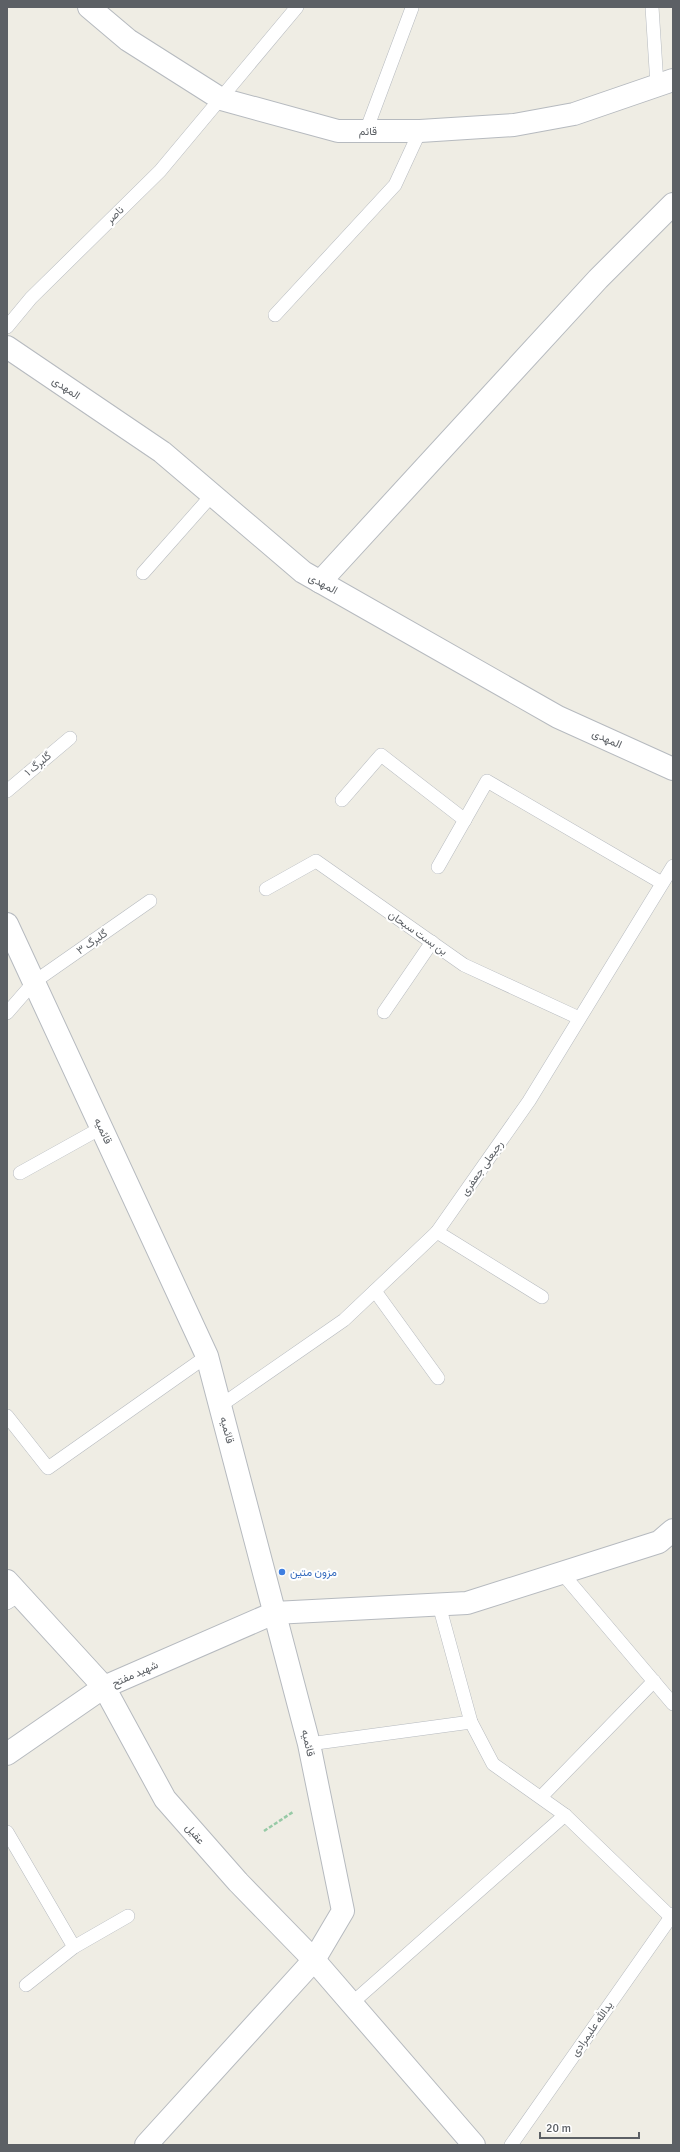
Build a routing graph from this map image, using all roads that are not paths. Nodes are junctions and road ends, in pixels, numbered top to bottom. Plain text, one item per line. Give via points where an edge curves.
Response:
1 (89, 7) edge
2 (297, 7) edge
3 (652, 7) edge
4 (412, 8) edge
5 (665, 83) edge
6 (221, 99) junction
7 (366, 131) junction
8 (420, 131) junction
9 (673, 204) edge
10 (275, 315) dead end
11 (7, 327) edge
12 (7, 346) edge
13 (212, 495) junction
14 (143, 573) dead end
15 (320, 582) junction
16 (70, 738) dead end
17 (673, 769) edge
18 (7, 790) edge
19 (342, 800) dead end
20 (465, 820) junction
21 (673, 866) edge
22 (438, 867) dead end
23 (662, 883) junction
24 (266, 889) dead end
25 (150, 901) dead end
26 (7, 924) edge
27 (432, 942) junction
28 (34, 982) junction
29 (384, 1012) dead end
30 (7, 1013) edge
31 (579, 1018) junction
32 (101, 1128) junction
33 (20, 1173) dead end
34 (437, 1232) junction
35 (375, 1291) junction
36 (542, 1297) dead end
37 (207, 1356) junction
38 (438, 1378) dead end
39 (220, 1406) junction
40 (7, 1416) edge
41 (673, 1530) edge
42 (562, 1573) junction
43 (11, 1593) edge
44 (439, 1604) junction
45 (274, 1613) junction
46 (654, 1681) junction
47 (104, 1687) junction
48 (673, 1704) edge
49 (472, 1722) junction
50 (308, 1744) junction
51 (7, 1754) edge
52 (541, 1797) junction
53 (565, 1815) junction
54 (7, 1832) edge
55 (128, 1916) dead end
56 (672, 1917) edge
57 (74, 1948) junction
58 (314, 1960) junction
59 (26, 1985) dead end
60 (352, 2003) junction
61 (146, 2145) edge
62 (474, 2145) edge
63 (511, 2145) edge

1 - 6 street, قائم via 128,40
2 - 6 lane, ناصر
3 - 5 lane
4 - 7 lane
5 - 8 street, قائم via 574,114 514,125
6 - 7 street, قائم via 338,131
6 - 11 lane, ناصر via 160,171 31,298
7 - 8 street, قائم
8 - 10 lane via 395,185
9 - 15 street via 598,279
12 - 13 street, المهدی via 162,452
13 - 14 lane
13 - 15 street, المهدی via 303,572
15 - 17 street, المهدی via 558,717
16 - 18 lane, گلبرگ ۱
19 - 20 lane via 381,756
20 - 22 lane
20 - 23 lane via 487,781
21 - 23 lane, رجبعلی جعفری
23 - 31 lane, رجبعلی جعفری
24 - 27 lane, بن بست سبحان via 316,861
25 - 28 lane, گلبرگ ۳
26 - 28 street, قائمیه
27 - 29 lane
27 - 31 lane, بن بست سبحان via 464,965
28 - 30 lane, گلبرگ ۳
28 - 32 street, قائمیه
31 - 34 lane, رجبعلی جعفری via 529,1101
32 - 33 lane
32 - 37 street, قائمیه
34 - 35 lane, رجبعلی جعفری
34 - 36 lane
35 - 38 lane
35 - 39 lane, رجبعلی جعفری via 344,1320
37 - 39 street, قائمیه
37 - 40 lane via 48,1468
39 - 45 street, قائمیه
41 - 42 street via 659,1542
42 - 44 street via 467,1603
42 - 46 lane
43 - 47 street, عقیل
44 - 45 street
44 - 49 lane
45 - 47 street, شهید مفتح
45 - 50 street, قائمیه
46 - 48 lane
46 - 52 lane
47 - 51 street, شهید مفتح
47 - 58 street, عقیل via 165,1799 238,1882
49 - 50 lane
49 - 52 lane via 493,1764
50 - 58 street, قائمیه via 343,1911
52 - 53 lane
53 - 56 lane
53 - 60 lane
54 - 57 lane
55 - 57 lane
56 - 63 lane, یدالله علیمرادی
57 - 59 lane
58 - 60 street, عقیل
58 - 61 street, قائمیه
60 - 62 street, عقیل

